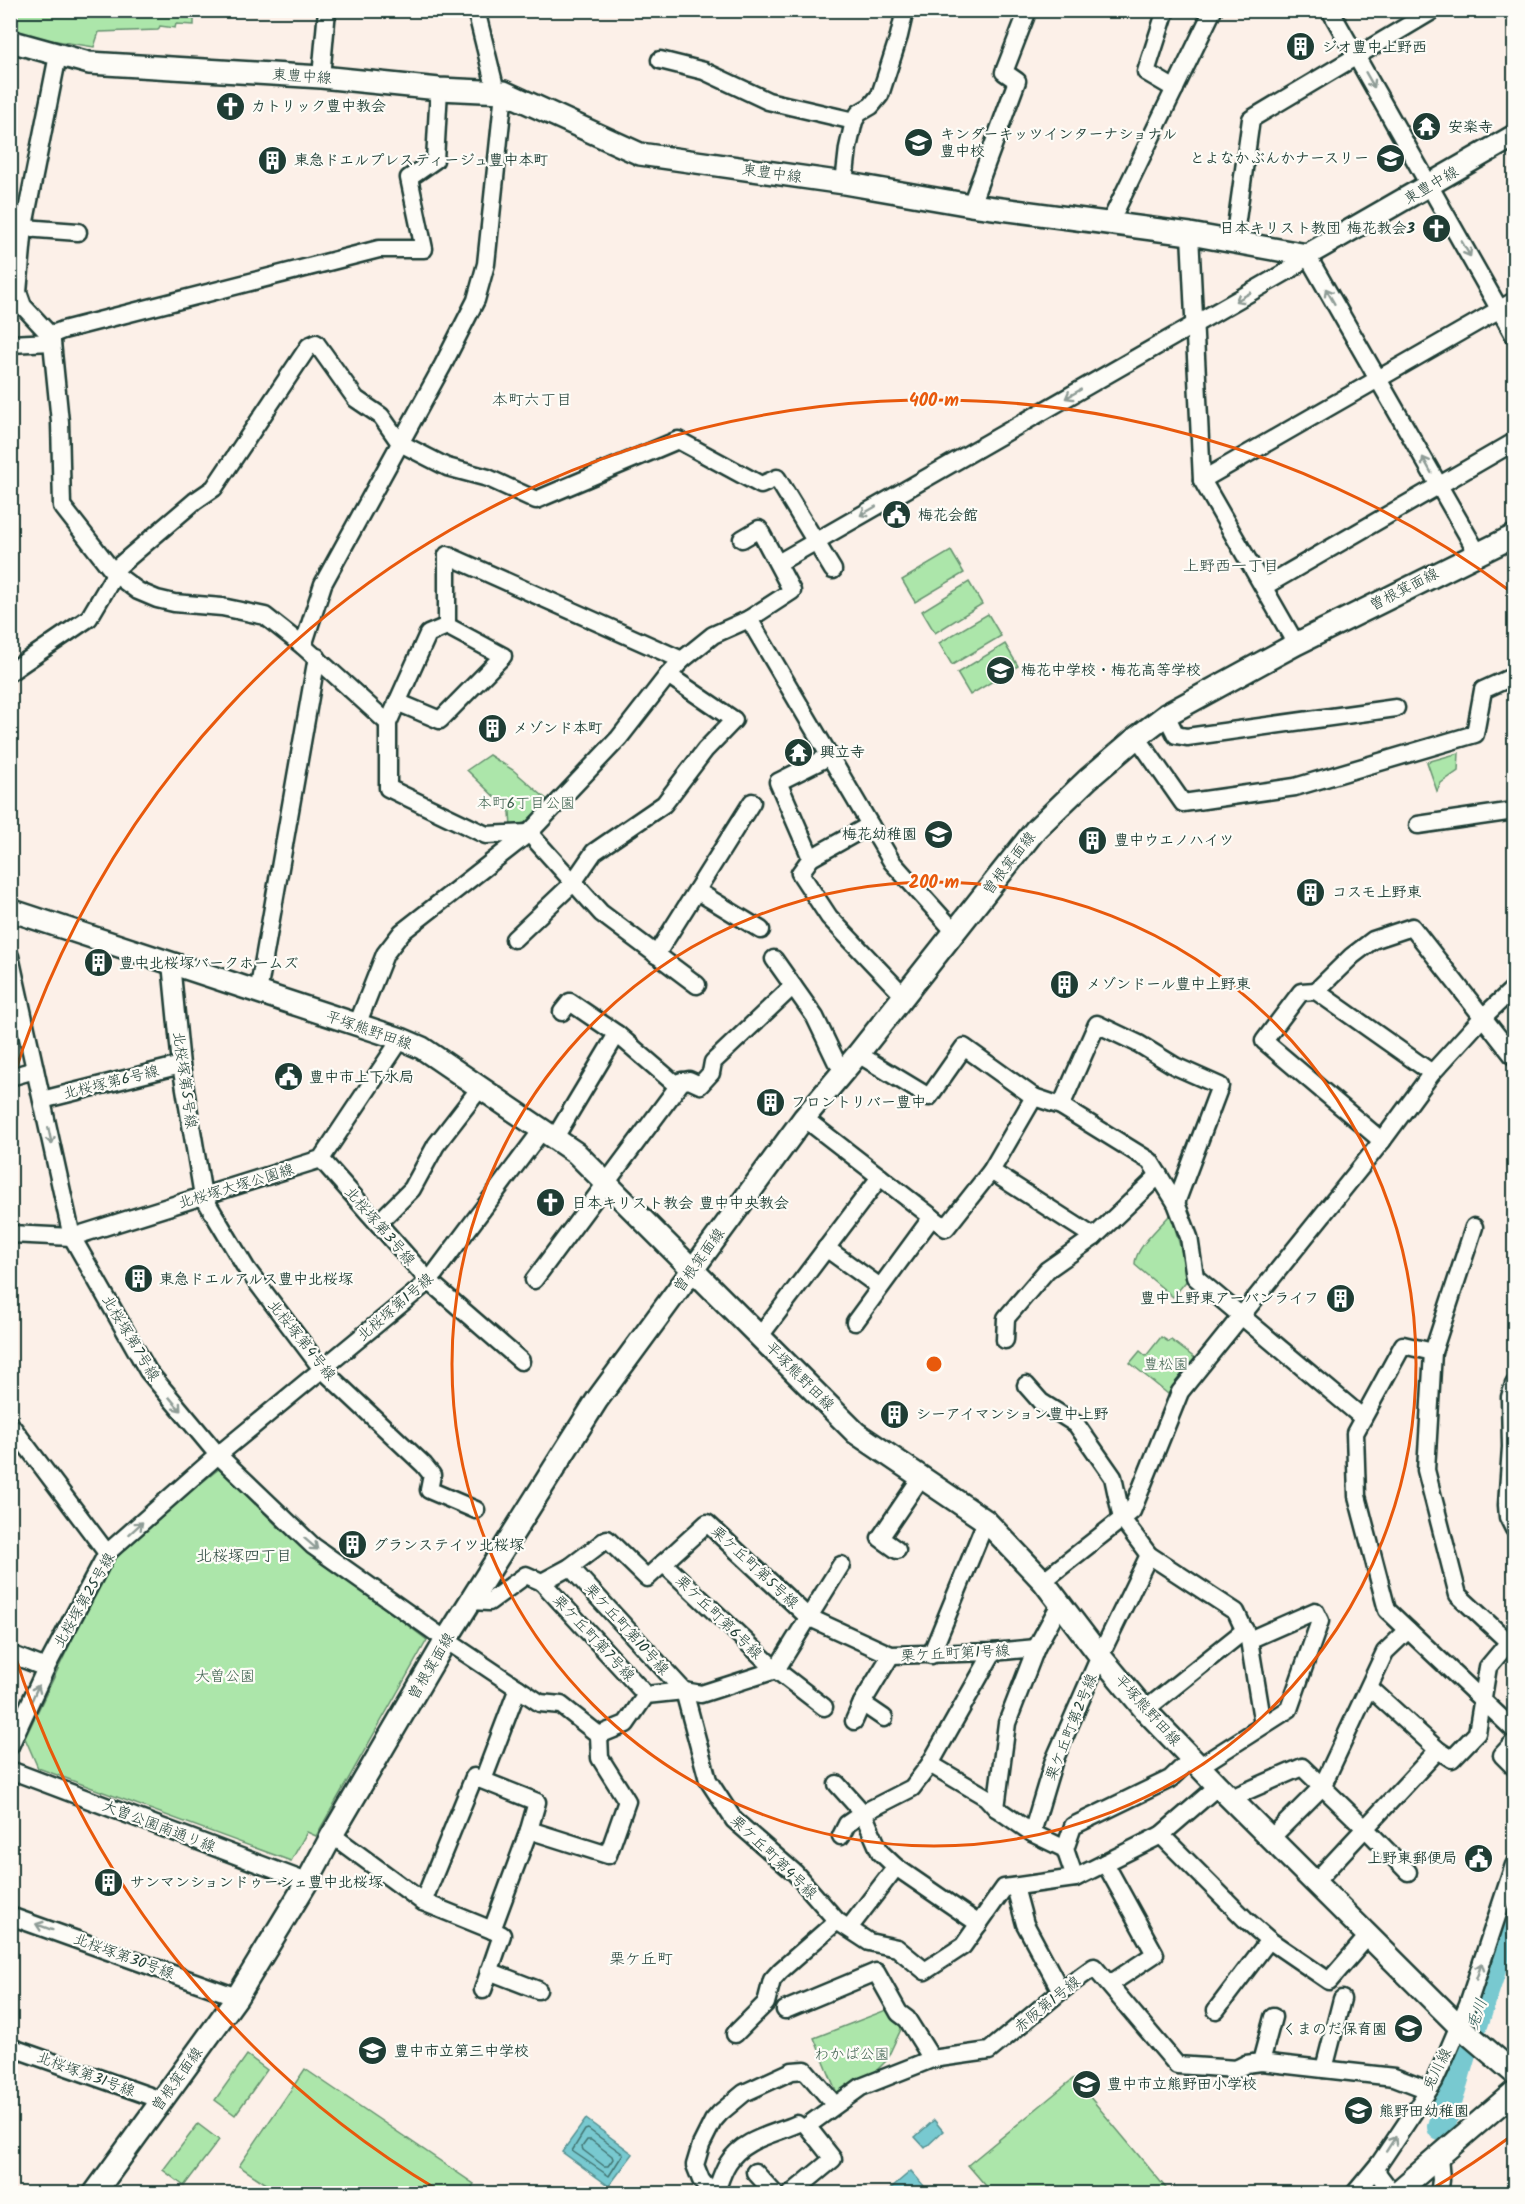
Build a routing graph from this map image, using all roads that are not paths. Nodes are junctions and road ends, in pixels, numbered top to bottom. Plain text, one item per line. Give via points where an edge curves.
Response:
1 (327, 10) edge
2 (476, 10) edge
3 (905, 10) edge
4 (1028, 10) edge
5 (1166, 10) edge
6 (1330, 10) edge
7 (1434, 10) edge
8 (1211, 11) edge
9 (10, 41) edge
10 (58, 55) junction
11 (1357, 57) junction
12 (660, 60) dead end
13 (321, 77) junction
14 (439, 89) junction
15 (1175, 89) junction
16 (500, 92) junction
17 (854, 121) junction
18 (1515, 136) edge
19 (844, 183) junction
20 (1430, 186) junction
21 (972, 205) junction
22 (10, 214) edge
23 (1110, 222) junction
24 (24, 227) junction
25 (78, 232) dead end
26 (1190, 234) junction
27 (1234, 241) junction
28 (1307, 255) junction
29 (1515, 301) edge
30 (1500, 309) junction
31 (1196, 324) junction
32 (1515, 335) edge
33 (51, 339) junction
34 (10, 344) edge
35 (1379, 379) junction
36 (1515, 442) edge
37 (400, 443) junction
38 (1203, 480) junction
39 (1439, 486) junction
40 (1515, 536) edge
41 (742, 538) dead end
42 (816, 541) junction
43 (1477, 552) junction
44 (778, 563) junction
45 (833, 570) dead end
46 (114, 572) junction
47 (1264, 586) junction
48 (749, 619) junction
49 (447, 626) junction
50 (1296, 644) junction
51 (303, 646) junction
52 (316, 657) junction
53 (682, 660) junction
54 (10, 672) edge
55 (668, 675) junction
56 (1515, 676) edge
57 (397, 702) junction
58 (1396, 708) dead end
59 (1166, 715) junction
60 (387, 723) junction
61 (1137, 737) junction
62 (830, 756) junction
63 (752, 802) dead end
64 (1515, 811) edge
65 (870, 825) junction
66 (1418, 825) dead end
67 (529, 833) junction
68 (811, 858) junction
69 (573, 882) junction
70 (697, 891) junction
71 (10, 910) edge
72 (761, 930) dead end
73 (955, 932) junction
74 (514, 939) dead end
75 (656, 955) junction
76 (10, 956) edge
77 (774, 959) dead end
78 (171, 963) junction
79 (697, 985) dead end
80 (794, 986) junction
81 (1515, 988) edge
82 (1316, 991) junction
83 (258, 993) junction
84 (904, 996) junction
85 (562, 1012) dead end
86 (1482, 1018) junction
87 (357, 1025) junction
88 (617, 1034) junction
89 (401, 1039) junction
90 (1515, 1058) edge
91 (851, 1062) junction
92 (181, 1065) junction
93 (35, 1070) junction
94 (1432, 1073) junction
95 (10, 1077) edge
96 (682, 1081) junction
97 (480, 1088) junction
98 (1034, 1097) junction
99 (42, 1100) junction
100 (1061, 1106) junction
101 (804, 1118) junction
102 (548, 1134) junction
103 (1382, 1141) junction
104 (321, 1159) junction
105 (991, 1171) junction
106 (1158, 1175) junction
107 (880, 1177) junction
108 (607, 1182) junction
109 (203, 1196) junction
110 (1176, 1203) junction
111 (932, 1217) junction
112 (378, 1223) junction
113 (1474, 1227) dead end
114 (10, 1234) edge
115 (72, 1237) junction
116 (1094, 1237) junction
117 (826, 1248) junction
118 (693, 1268) junction
119 (534, 1280) dead end
120 (429, 1281) junction
121 (880, 1287) junction
122 (1240, 1314) junction
123 (855, 1322) dead end
124 (760, 1336) junction
125 (1005, 1340) dead end
126 (1433, 1352) junction
127 (521, 1361) dead end
128 (322, 1369) junction
129 (1515, 1384) edge
130 (1026, 1385) dead end
131 (1363, 1418) junction
132 (10, 1425) edge
133 (1513, 1446) edge
134 (218, 1455) junction
135 (922, 1476) junction
136 (476, 1509) dead end
137 (1122, 1519) junction
138 (1512, 1520) edge
139 (986, 1521) junction
140 (897, 1550) dead end
141 (107, 1553) junction
142 (1149, 1555) junction
143 (663, 1563) junction
144 (841, 1565) dead end
145 (570, 1567) junction
146 (1043, 1581) junction
147 (542, 1582) junction
148 (471, 1601) junction
149 (1060, 1604) junction
150 (808, 1617) junction
151 (1408, 1630) junction
152 (1247, 1635) junction
153 (446, 1640) junction
154 (1513, 1642) edge
155 (1036, 1648) junction
156 (993, 1652) junction
157 (10, 1654) edge
158 (931, 1654) junction
159 (891, 1656) junction
160 (1100, 1656) junction
161 (46, 1668) junction
162 (776, 1670) junction
163 (518, 1688) junction
164 (1370, 1688) junction
165 (684, 1691) junction
166 (646, 1695) junction
167 (1484, 1701) junction
168 (862, 1703) junction
169 (824, 1707) dead end
170 (1145, 1710) junction
171 (884, 1718) dead end
172 (854, 1721) dead end
173 (1263, 1725) junction
174 (1515, 1730) edge
175 (599, 1735) junction
176 (1515, 1742) edge
177 (10, 1746) edge
178 (1438, 1750) junction
179 (1196, 1762) junction
180 (930, 1764) junction
181 (1515, 1767) edge
182 (10, 1770) edge
183 (483, 1780) junction
184 (837, 1784) dead end
185 (1322, 1787) junction
186 (1225, 1792) junction
187 (996, 1808) junction
188 (863, 1814) junction
189 (1366, 1829) junction
190 (529, 1830) junction
191 (1032, 1833) junction
192 (332, 1835) junction
193 (1161, 1835) junction
194 (841, 1836) dead end
195 (1271, 1838) junction
196 (1065, 1849) junction
197 (1105, 1863) junction
198 (1515, 1865) edge
199 (896, 1867) junction
200 (1408, 1872) dead end
201 (1075, 1878) junction
202 (308, 1882) junction
203 (1314, 1882) junction
204 (1512, 1883) edge
205 (1015, 1887) junction
206 (423, 1902) junction
207 (10, 1916) edge
208 (979, 1924) junction
209 (843, 1925) junction
210 (492, 1930) junction
211 (1368, 1936) junction
212 (1269, 1940) junction
213 (489, 1971) junction
214 (1110, 1984) junction
215 (483, 1990) dead end
216 (538, 1990) dead end
217 (1061, 1991) junction
218 (237, 1996) junction
219 (1342, 1999) dead end
220 (785, 2010) dead end
221 (1216, 2010) dead end
222 (1273, 2017) dead end
223 (1466, 2032) junction
224 (735, 2034) dead end
225 (10, 2047) edge
226 (932, 2058) junction
227 (1261, 2062) junction
228 (1324, 2069) junction
229 (1515, 2073) edge
230 (1428, 2090) junction
231 (1515, 2092) edge
232 (161, 2100) junction
233 (836, 2105) junction
234 (796, 2124) dead end
235 (1439, 2157) junction
236 (1378, 2165) junction
237 (756, 2172) dead end
238 (94, 2193) edge
239 (714, 2193) edge
240 (775, 2193) edge
241 (791, 2193) edge
242 (1354, 2193) edge
243 (1394, 2193) edge
244 (1439, 2193) edge

1 - 13 street
2 - 16 street
3 - 17 street via 880,95
4 - 21 street via 1004,72 1017,81
5 - 15 street via 1146,72
6 - 11 street
7 - 11 street
8 - 15 street
9 - 10 street, 東豊中線
10 - 13 street, 東豊中線 via 89,63
10 - 24 street
11 -> 20 street
11 - 27 street via 1251,119
12 - 17 street via 704,71 768,101
13 - 14 street, 東豊中線
14 - 16 street, 東豊中線
14 - 33 street via 435,160 409,178 424,249 379,249 63,330
15 - 23 street
16 - 19 street, 東豊中線 via 640,154
16 - 37 street via 486,264 476,300
17 - 19 street
18 - 20 street, 東豊中線
19 - 21 street, 東豊中線
20 - 28 street, 東豊中線
20 -> 30 street
21 - 23 street, 東豊中線
22 - 24 street
23 - 26 street, 東豊中線
24 - 25 street
24 - 33 street via 18,292 23,306
26 - 27 street, 東豊中線
26 - 31 street
27 - 28 street, 東豊中線
28 -> 31 street via 1293,268
35 -> 28 street
29 - 30 street
30 - 32 street
30 - 35 street
31 - 38 street
31 -> 42 street
33 - 34 street
33 - 46 street via 60,422 62,506
35 - 38 street
39 -> 35 street
36 - 39 street
37 - 42 street via 447,466 488,478 536,500 678,440 761,485 777,478
37 - 46 street via 381,417 356,399 316,343 309,346 214,488
37 - 51 street via 323,584
38 - 47 street
39 - 43 street
39 - 47 street
40 - 43 street, 曽根箕面線
41 - 44 street via 759,529
42 - 44 street
42 - 45 street
43 - 50 street, 曽根箕面線
44 - 48 street via 792,591
46 - 51 street via 138,591 157,599 265,616
46 - 54 street via 88,618
47 - 50 street
48 - 53 street via 713,635
48 - 62 street
49 - 53 street via 447,555
49 - 57 street via 428,634
49 - 57 street via 503,656 440,720
50 - 59 street, 曽根箕面線
51 - 52 street
52 - 60 street
52 - 83 street
53 - 55 street
55 - 67 street via 619,738
55 - 69 street via 734,720 705,750 664,804 594,852
56 - 61 street via 1483,690 1475,734 1295,787 1183,803
57 - 60 street
58 - 59 street via 1187,737 1176,735
59 - 61 street, 曽根箕面線
60 - 67 street via 388,788 486,835
61 - 73 street, 曽根箕面線 via 1036,829
62 - 65 street
62 - 68 street via 778,782
63 - 70 street
64 - 66 street
65 - 68 street
65 - 73 street via 892,862
67 - 69 street
67 - 87 street via 402,932 384,954
68 - 84 street via 800,873 829,917
69 - 74 street
69 - 75 street via 601,914
70 - 72 street
70 - 75 street
71 - 78 street, 平塚熊野田線
73 - 84 street, 曽根箕面線
75 - 79 street
76 - 93 street, 北桜塚第7号線
77 - 80 street
78 - 83 street, 平塚熊野田線
78 - 92 street, 北桜塚第5号線
80 - 91 street via 836,1060
80 - 96 street via 713,1062 711,1073 700,1085
81 - 86 street
82 - 86 street via 1373,940 1412,927
82 - 94 street
82 - 103 street via 1301,992 1264,1041
83 - 87 street, 平塚熊野田線
84 - 91 street, 曽根箕面線
85 - 88 street via 570,1002
86 - 90 street
86 - 94 street
87 - 89 street, 平塚熊野田線
88 - 96 street via 674,1083
88 - 102 street, 北桜塚第1号線
89 - 97 street, 平塚熊野田線 via 422,1048
89 - 104 street
91 - 98 street via 928,1097 964,1047
91 - 101 street, 曽根箕面線
92 - 99 street, 北桜塚第6号線
92 - 109 street, 北桜塚第5号線
93 - 95 street
93 - 99 street, 北桜塚第7号線
94 - 103 street
96 - 108 street
97 - 102 street, 平塚熊野田線
97 - 112 street via 436,1145 412,1189
98 - 100 street
98 - 105 street
99 -> 115 street, 北桜塚第7号線
100 - 106 street via 1150,1161
100 - 110 street via 1097,1024 1220,1086
101 - 107 street
101 - 118 street, 曽根箕面線
102 - 108 street, 平塚熊野田線
102 - 120 street, 北桜塚第1号線
103 - 122 street
104 - 109 street, 北桜塚大塚公園線
104 - 112 street, 北桜塚第3号線
105 - 111 street via 946,1228
105 - 116 street
106 - 110 street
106 - 116 street
107 - 111 street
107 - 117 street
108 - 118 street, 平塚熊野田線
108 - 119 street
109 - 115 street, 北桜塚大塚公園線
109 - 128 street, 北桜塚第4号線 via 246,1268
110 - 122 street via 1190,1238 1195,1277
111 - 121 street
112 - 120 street, 北桜塚第3号線
113 - 126 street
114 - 115 street, 北桜塚大塚公園線
115 -> 134 street, 北桜塚第7号線 via 148,1371
116 - 125 street via 1047,1270 1006,1318
117 - 121 street
117 - 124 street
118 - 124 street, 平塚熊野田線
118 - 148 street, 曽根箕面線 via 597,1400
120 - 127 street, 北桜塚第3号線
120 - 128 street, 北桜塚第1号線
121 - 123 street
122 - 131 street
122 - 137 street via 1180,1392 1132,1511
124 - 135 street, 平塚熊野田線 via 856,1433
126 - 131 street via 1403,1345
126 - 154 street via 1426,1470 1458,1594
128 - 134 street, 北桜塚第1号線
128 - 136 street, 北桜塚第4号線 via 424,1465 432,1475 429,1490
129 - 133 street via 1510,1397
130 - 137 street via 1041,1402 1076,1424 1113,1477
131 - 151 street via 1355,1433 1357,1496 1387,1610
132 - 141 street
133 - 138 street via 1507,1505
141 -> 134 street, 北桜塚第25号線
134 -> 153 street, 北桜塚第7号線 via 313,1546
135 - 139 street, 平塚熊野田線
135 - 140 street via 880,1538
137 - 142 street
137 - 146 street
139 - 146 street, 平塚熊野田線
139 - 158 street
141 - 161 street, 北桜塚第25号線
142 - 152 street via 1236,1612
142 - 160 street, 栗ケ丘町第2号線
143 - 145 street, 栗ケ丘町第5号線 via 647,1578 607,1539
143 - 150 street, 栗ケ丘町第5号線 via 707,1523
143 - 162 street, 栗ケ丘町第6号線
144 - 150 street
145 - 147 street, 栗ケ丘町第5号線
145 - 165 street, 栗ケ丘町第10号線
146 - 149 street, 平塚熊野田線
147 - 148 street, 栗ケ丘町第5号線 via 526,1575 489,1602
147 - 166 street, 栗ケ丘町第7号線
148 - 153 street, 曽根箕面線
149 - 155 street
149 - 160 street, 平塚熊野田線
150 - 159 street, 栗ケ丘町第1号線
150 - 162 street
151 - 164 street via 1385,1652
151 - 167 street
152 - 170 street
152 - 173 street
152 - 173 street via 1315,1611 1320,1621 1289,1709
153 - 163 street
153 - 192 street, 曽根箕面線
154 - 167 street via 1488,1667
155 - 156 street, 栗ケ丘町第1号線
155 - 187 street via 1007,1723
156 - 158 street, 栗ケ丘町第1号線
156 - 180 street
157 - 161 street
158 - 159 street, 栗ケ丘町第1号線
159 - 168 street
160 - 170 street, 平塚熊野田線
160 - 191 street, 栗ケ丘町第2号線 via 1053,1763
177 -> 161 street, 北桜塚第25号線
162 - 165 street via 701,1694
162 - 169 street, 栗ケ丘町第6号線
163 - 175 street via 540,1703 561,1705
163 - 183 street
164 - 178 street
164 - 185 street
165 - 166 street
165 - 209 street, 栗ケ丘町第4号線 via 708,1780 734,1820 795,1873
166 - 175 street via 626,1724
167 - 174 street
167 - 178 street via 1477,1733 1452,1759
168 - 171 street
168 - 172 street
170 - 179 street, 平塚熊野田線
173 - 179 street
175 - 190 street via 600,1758 627,1801 608,1855
176 - 181 street via 1502,1755
178 - 189 street
179 - 186 street, 平塚熊野田線
179 - 196 street via 1170,1779 1073,1826
180 - 187 street via 986,1797
180 - 188 street via 912,1788
182 - 202 street, 大曽公園南通り線
183 - 190 street via 537,1802
183 - 206 street via 474,1777
184 - 188 street
185 - 186 street via 1302,1767
185 - 189 street
185 - 195 street
186 - 193 street
186 - 195 street, 平塚熊野田線
187 - 191 street
188 - 194 street via 847,1824
188 - 199 street via 880,1852
189 - 200 street
189 - 203 street
190 - 210 street
191 - 196 street
192 - 202 street, 曽根箕面線
192 - 206 street
193 - 197 street
193 - 212 street
195 - 203 street, 平塚熊野田線
196 - 201 street
197 - 201 street
197 - 214 street via 1155,1954
198 - 204 street, 兎川線
199 - 208 street
199 - 209 street
201 - 205 street
202 - 218 street, 曽根箕面線
203 - 211 street, 平塚熊野田線
223 -> 204 street, 兎川線 via 1468,2004
205 - 208 street via 1004,1888
205 - 217 street via 1025,1924
206 - 210 street
218 -> 207 street, 北桜塚第30号線
208 - 209 street, 栗ケ丘町第4号線 via 963,1946 925,1971 897,1948 869,1942
209 - 224 street via 780,1971
210 - 213 street via 502,1935
211 - 212 street via 1329,1981
211 - 223 street, 平塚熊野田線
212 - 221 street
213 - 215 street
213 - 216 street
214 - 217 street, 赤阪第1号線 via 1094,1967
214 - 227 street, 赤阪第1号線 via 1177,2065 1236,2069
217 - 226 street, 赤阪第1号線 via 989,2051
218 - 232 street, 曽根箕面線
219 - 228 street
220 - 226 street via 876,1972 899,2013
222 - 227 street
223 - 229 street, 平塚熊野田線
223 - 230 street, 兎川線 via 1445,2058
225 - 232 street, 北桜塚第31号線
226 - 233 street, 赤阪第1号線 via 861,2087
227 - 228 street, 赤阪第1号線
228 - 230 street, 赤阪第1号線 via 1394,2077
236 -> 230 street, 兎川線
231 - 235 street
232 - 238 street, 曽根箕面線
233 - 239 street via 805,2070 792,2071 744,2093 720,2113 701,2145 695,2165 701,2180
233 - 241 street, 赤阪第1号線 via 807,2126 833,2158
234 - 239 street via 738,2150
235 - 243 street
235 - 244 street
236 - 242 street, 兎川線
236 - 243 street via 1378,2174
237 - 240 street

